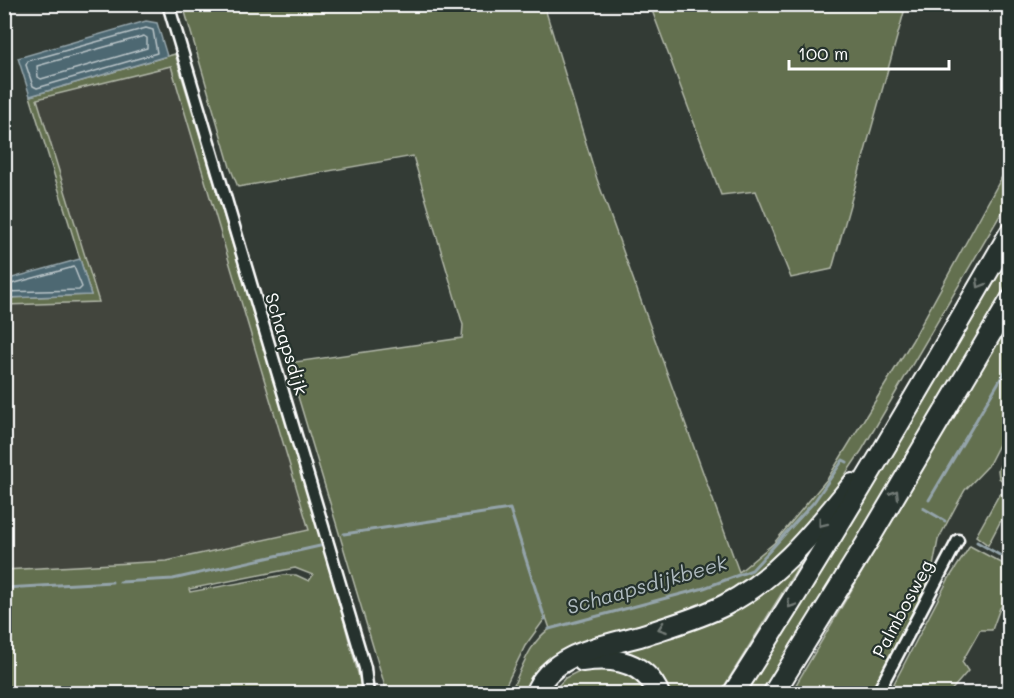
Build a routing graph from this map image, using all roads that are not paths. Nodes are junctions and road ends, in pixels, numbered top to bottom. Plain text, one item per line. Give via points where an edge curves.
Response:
1 (168, 4) edge
2 (1010, 234) edge
3 (1010, 301) edge
4 (898, 428) junction
5 (958, 540) dead end
6 (368, 693) edge
7 (535, 693) edge
8 (546, 693) edge
9 (659, 693) edge
10 (733, 693) edge
11 (773, 693) edge
12 (877, 693) edge

1 - 6 street, Schaapsdijk via 365,668
2 -> 4 highway
11 -> 3 highway
4 -> 7 highway via 808,540 746,593 700,615 574,656 554,668
4 -> 10 highway
5 - 12 street, Palmbosweg
8 - 9 highway via 554,680 582,661 605,658 639,669

